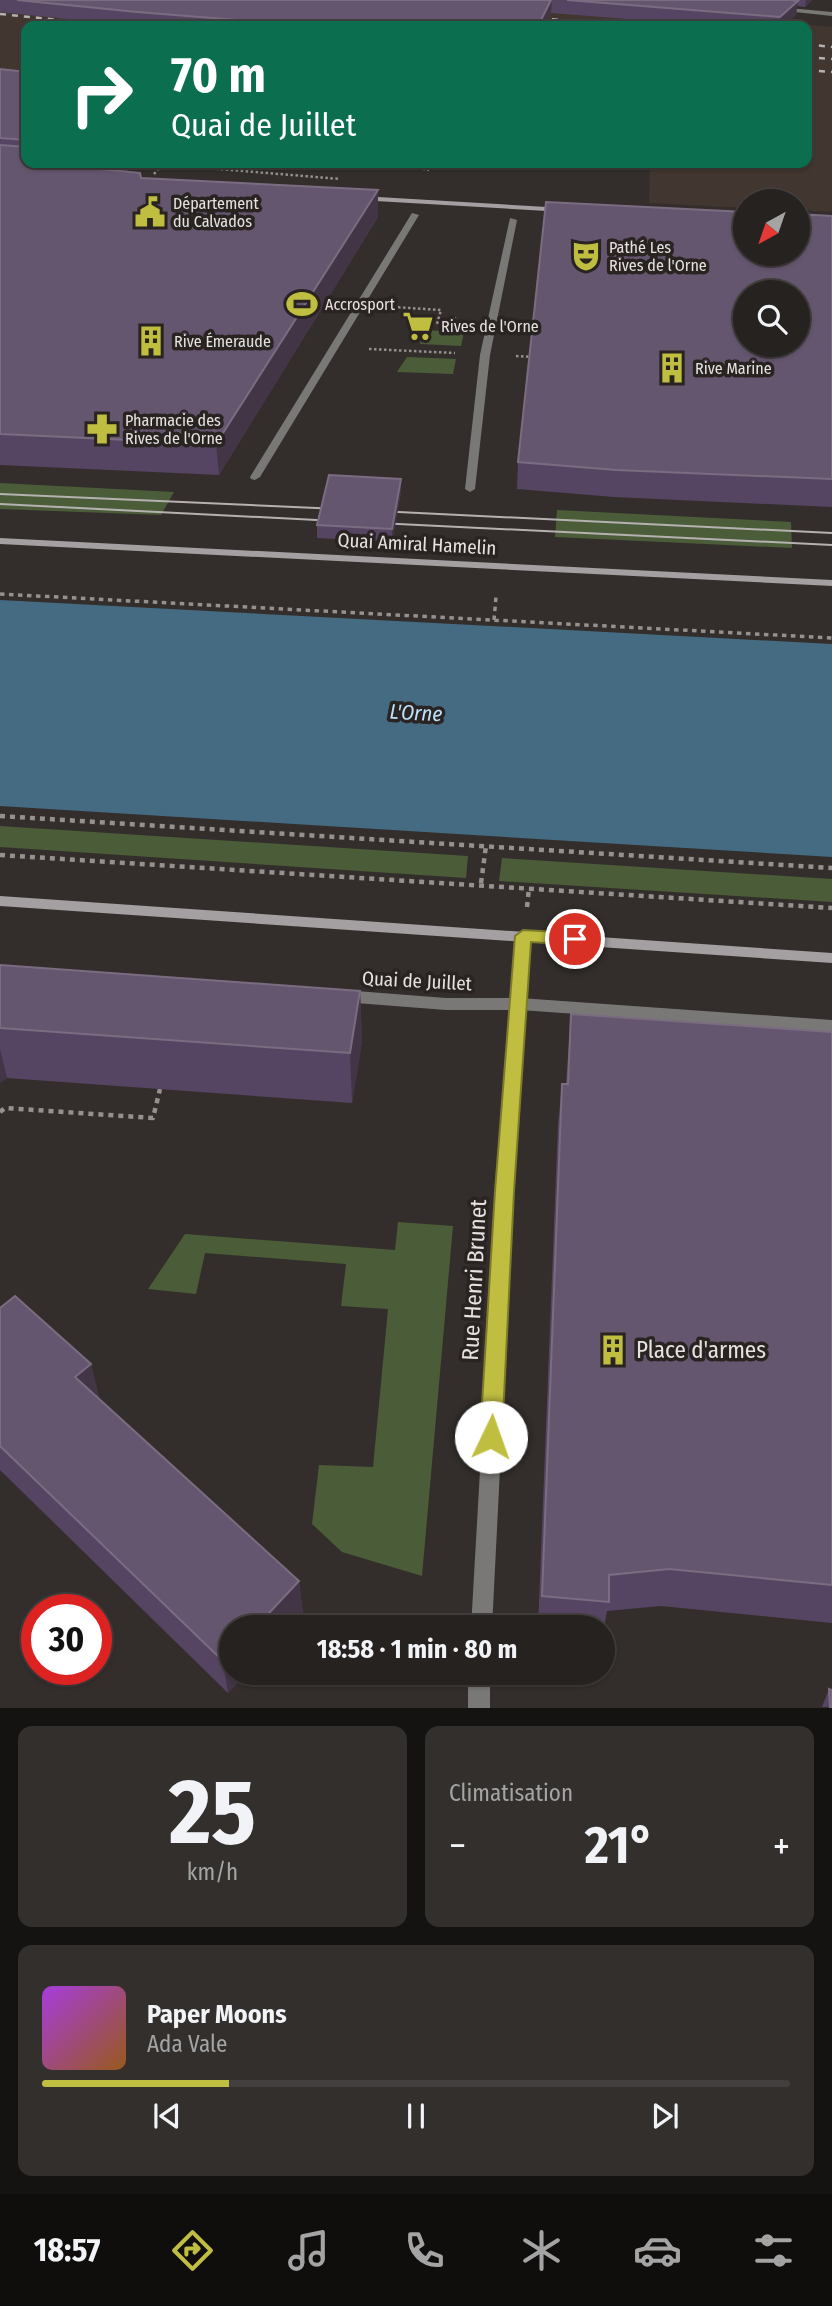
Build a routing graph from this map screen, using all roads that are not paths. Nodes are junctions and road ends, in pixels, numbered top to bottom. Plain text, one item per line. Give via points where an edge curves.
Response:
1 (774, 1) edge
2 (832, 6) edge
3 (764, 8) edge
4 (832, 14) edge
5 (348, 197) edge
6 (570, 210) edge
7 (415, 215) dead end
8 (513, 220) dead end
9 (255, 477) dead end
10 (470, 489) dead end
11 (0, 541) edge
12 (832, 583) edge
13 (0, 901) edge
14 (523, 936) junction
15 (832, 958) edge
16 (321, 995) edge
17 (520, 1004) junction
18 (832, 1027) edge
19 (482, 1615) edge
20 (479, 1685) edge
21 (479, 1707) edge

1 - 2 street
3 - 4 street
5 - 6 main road
7 - 9 street
8 - 10 street via 485,355
11 - 12 main road, Quai Amiral Hamelin
13 - 14 main road
14 - 15 main road
14 - 17 street, Rue Henri Brunet
16 - 17 street, Quai de Juillet
17 - 18 street, Quai de Juillet
17 - 19 street, Rue Henri Brunet
20 - 21 street

